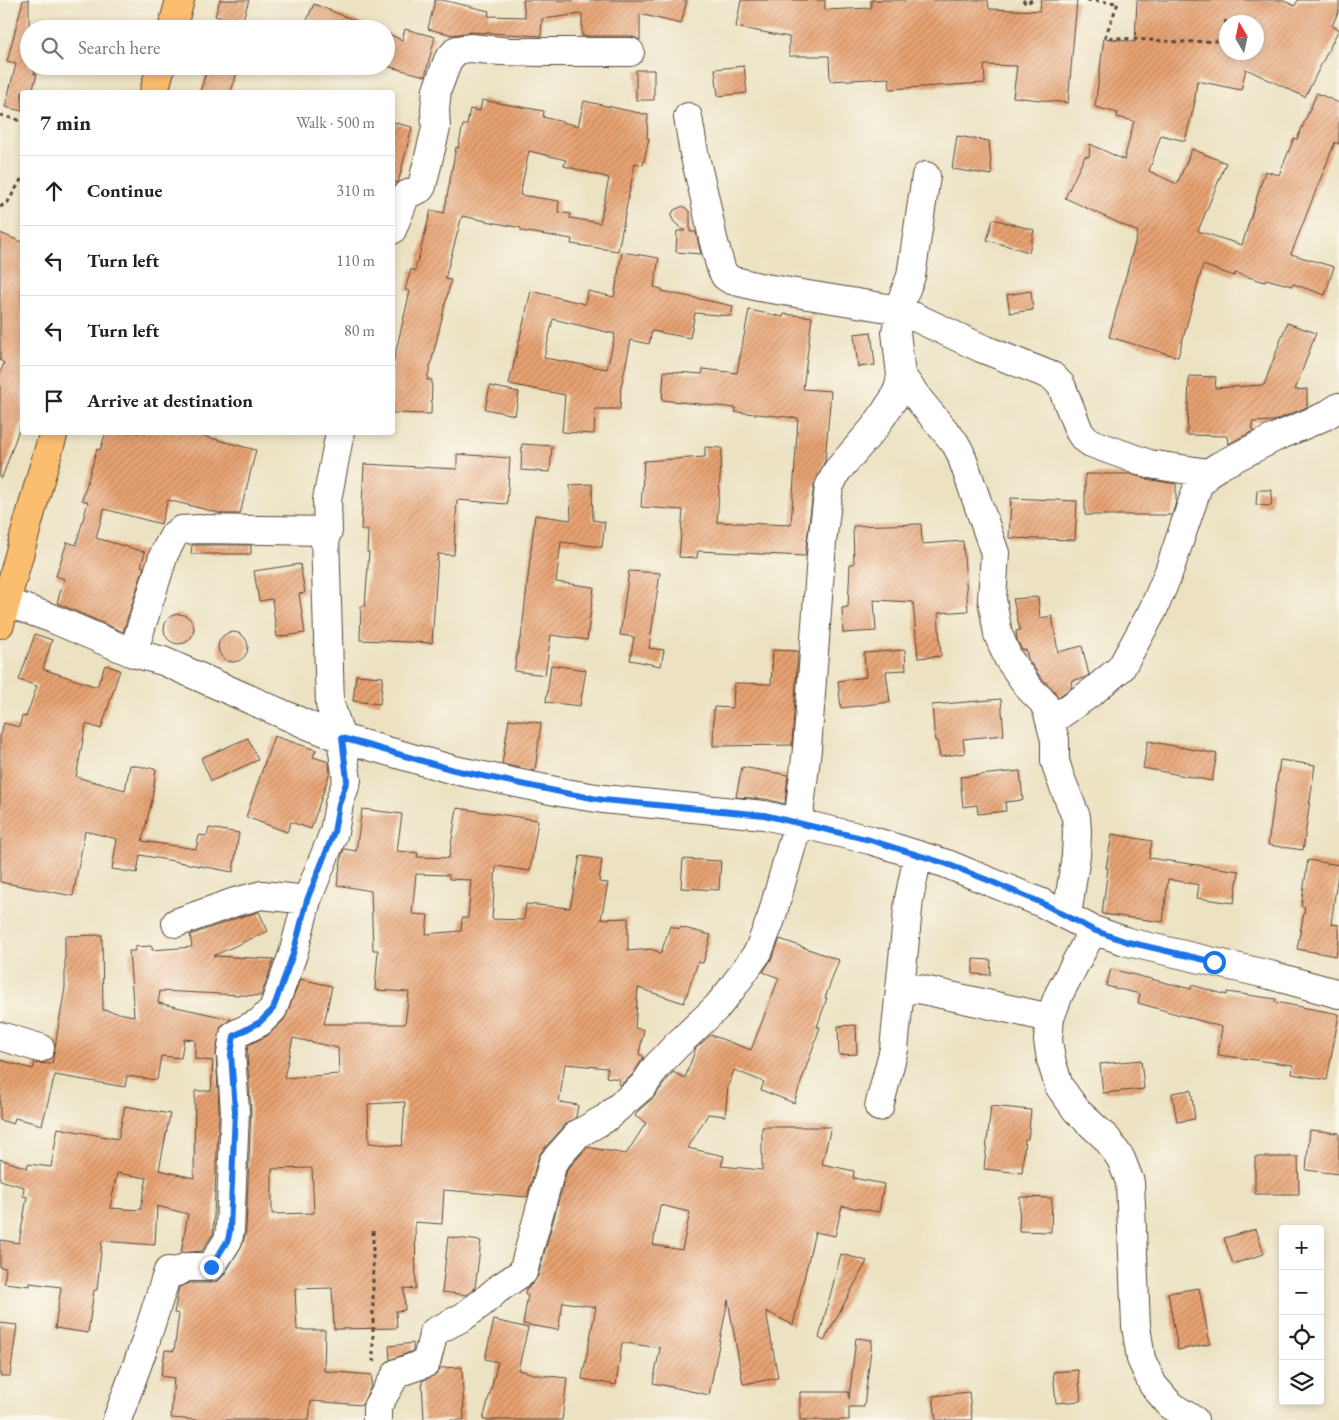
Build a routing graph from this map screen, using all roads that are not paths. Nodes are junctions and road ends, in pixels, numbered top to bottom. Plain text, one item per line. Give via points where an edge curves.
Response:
1 (180, 0) edge
2 (174, 20) edge
3 (630, 52) dead end
4 (159, 75) edge
5 (155, 90) edge
6 (688, 117) dead end
7 (926, 176) dead end
8 (395, 222) edge
9 (900, 310) junction
10 (901, 375) junction
11 (1339, 407) edge
12 (53, 435) edge
13 (339, 435) edge
14 (1208, 473) junction
15 (328, 531) junction
16 (3, 613) edge
17 (133, 653) junction
18 (1051, 720) junction
19 (342, 738) junction
20 (798, 823) junction
21 (918, 855) junction
22 (307, 900) junction
23 (1067, 916) junction
24 (176, 922) dead end
25 (1093, 930) junction
26 (901, 985) junction
27 (1339, 994) edge
28 (1050, 1018) junction
29 (0, 1036) edge
30 (40, 1048) dead end
31 (879, 1107) dead end
32 (117, 1420) edge
33 (377, 1420) edge
34 (1194, 1420) edge

1 - 2 highway
3 - 8 street via 470,48 453,52 437,90 436,128 422,186 406,195
4 - 5 highway
6 - 9 street via 713,239 724,276 759,287
7 - 9 street via 911,276
9 - 10 street via 896,332
9 - 14 street via 981,348 1052,376 1060,385 1083,437 1091,443 1149,464
10 - 18 street via 960,452 996,553 992,599 998,634 1008,658 1043,702
10 - 20 street via 893,400 875,427 837,471 830,487 822,542 807,749
11 - 14 street
12 - 16 highway
13 - 15 street via 327,500
14 - 18 street via 1198,486 1153,610 1121,668
15 - 17 street via 181,530 174,535 164,554
15 - 19 street via 324,535 329,690 330,704
16 - 17 street via 51,618
17 - 19 street via 163,661
18 - 23 street via 1055,761 1076,817
19 - 20 street via 454,770 603,800 764,815
19 - 22 street via 347,780 334,832
20 - 21 street
20 - 33 street via 772,919 758,952 717,1007 656,1067 644,1086 606,1118 578,1134 553,1162 523,1272 463,1317 434,1332 426,1363 397,1373 377,1407
21 - 23 street via 999,884
21 - 26 street via 909,899
22 - 24 street via 262,895
22 - 32 street via 293,954 273,1009 260,1022 234,1036 231,1054 235,1111 232,1213 228,1240 211,1267 168,1271
23 - 25 street
25 - 27 street via 1128,942
25 - 28 street
26 - 28 street
26 - 31 street via 894,1048
28 - 34 street via 1048,1040 1059,1086 1076,1110 1107,1138 1121,1159 1130,1182 1136,1326 1141,1359 1153,1385 1171,1406
29 - 30 street

